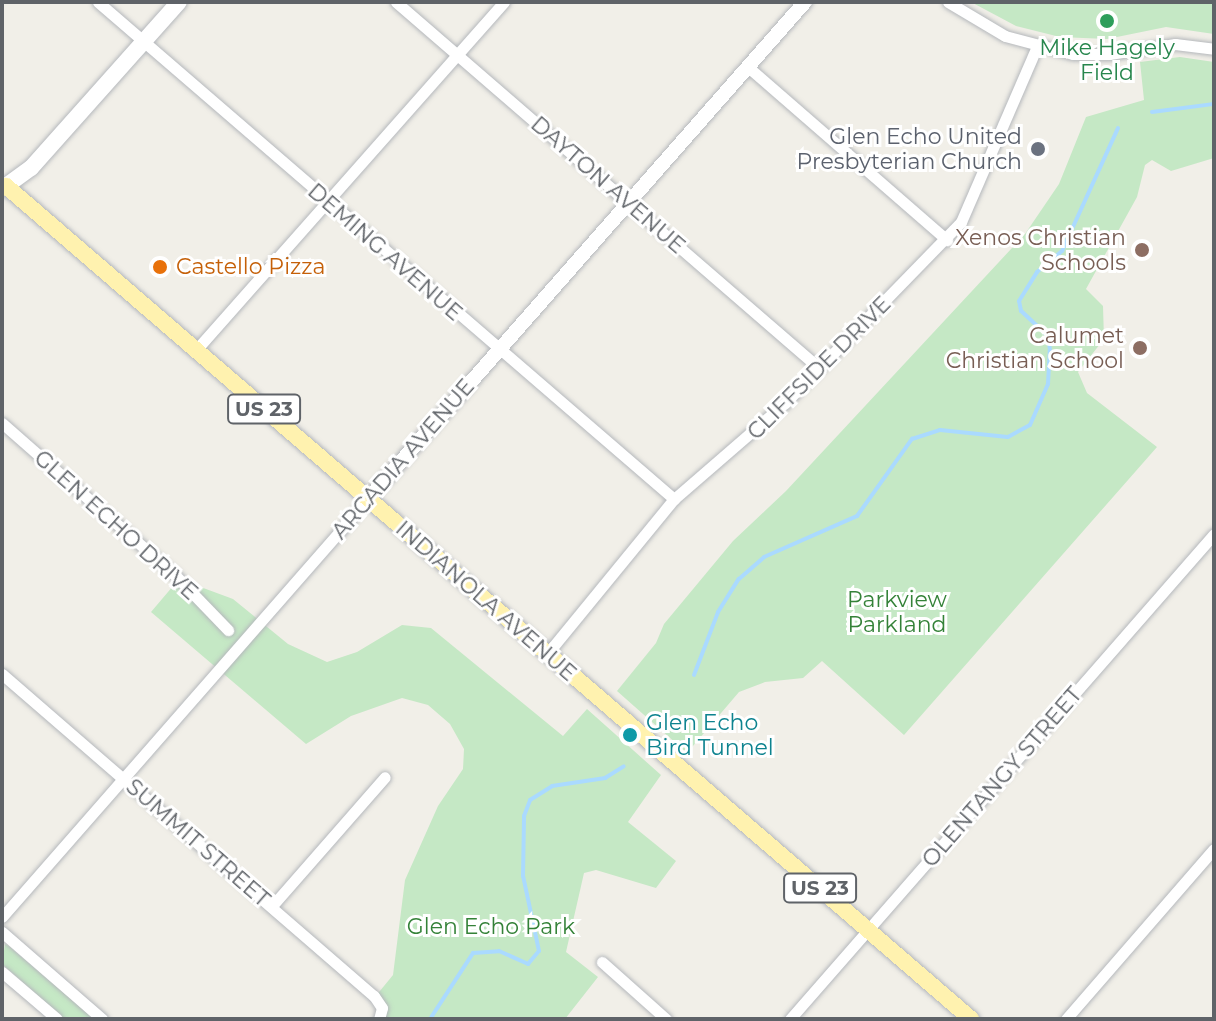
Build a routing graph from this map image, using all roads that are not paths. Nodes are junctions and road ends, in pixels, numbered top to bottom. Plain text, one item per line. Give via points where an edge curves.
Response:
1 (98, 2) edge
2 (179, 2) edge
3 (396, 2) edge
4 (504, 2) edge
5 (804, 2) edge
6 (948, 2) edge
7 (144, 41) junction
8 (1037, 46) junction
9 (1214, 49) edge
10 (457, 55) junction
11 (748, 67) junction
12 (3, 185) edge
13 (327, 202) junction
14 (629, 203) junction
15 (947, 240) junction
16 (196, 350) junction
17 (500, 350) junction
18 (819, 368) junction
19 (2, 423) edge
20 (368, 499) junction
21 (674, 499) junction
22 (1214, 534) edge
23 (228, 630) dead end
24 (547, 654) junction
25 (2, 674) edge
26 (385, 777) dead end
27 (123, 779) junction
28 (1214, 849) edge
29 (272, 906) junction
30 (2, 917) edge
31 (867, 930) junction
32 (2, 932) edge
33 (602, 962) dead end
34 (2, 972) edge
35 (57, 1019) edge
36 (102, 1019) edge
37 (379, 1019) edge
38 (666, 1019) edge
39 (790, 1019) edge
40 (971, 1019) edge
41 (1066, 1019) edge

1 - 7 street, DEMING AVENUE
2 - 7 main road
3 - 10 street, DAYTON AVENUE
4 - 10 street
5 - 11 street, ARCADIA AVENUE
6 - 8 street via 1005,36
7 - 12 main road via 31,168
7 - 13 street, DEMING AVENUE
8 - 9 street via 1090,55 1192,45
8 - 15 street, CLIFFSIDE DRIVE via 972,203
10 - 13 street
10 - 14 street, DAYTON AVENUE
11 - 14 street, ARCADIA AVENUE
11 - 15 street
12 - 16 main road, INDIANOLA AVENUE / US 23
13 - 16 street
13 - 17 street, DEMING AVENUE
14 - 17 street, ARCADIA AVENUE
14 - 18 street, DAYTON AVENUE
15 - 18 street, CLIFFSIDE DRIVE
16 - 20 main road, INDIANOLA AVENUE / US 23
17 - 20 street, ARCADIA AVENUE
17 - 21 street, DEMING AVENUE
18 - 21 street, CLIFFSIDE DRIVE via 740,446
19 - 23 street, GLEN ECHO DRIVE via 174,574
20 - 24 main road, INDIANOLA AVENUE / US 23
20 - 27 street, ARCADIA AVENUE
21 - 24 street, CLIFFSIDE DRIVE
22 - 31 street, OLENTANGY STREET
24 - 31 main road, INDIANOLA AVENUE / US 23
25 - 27 street, SUMMIT STREET
26 - 29 street
27 - 29 street, SUMMIT STREET
27 - 30 street, ARCADIA AVENUE
28 - 41 street
29 - 37 street, SUMMIT STREET via 374,996 382,1008
31 - 39 street, OLENTANGY STREET
31 - 40 main road, INDIANOLA AVENUE / US 23
32 - 36 street
33 - 38 street
34 - 35 street

